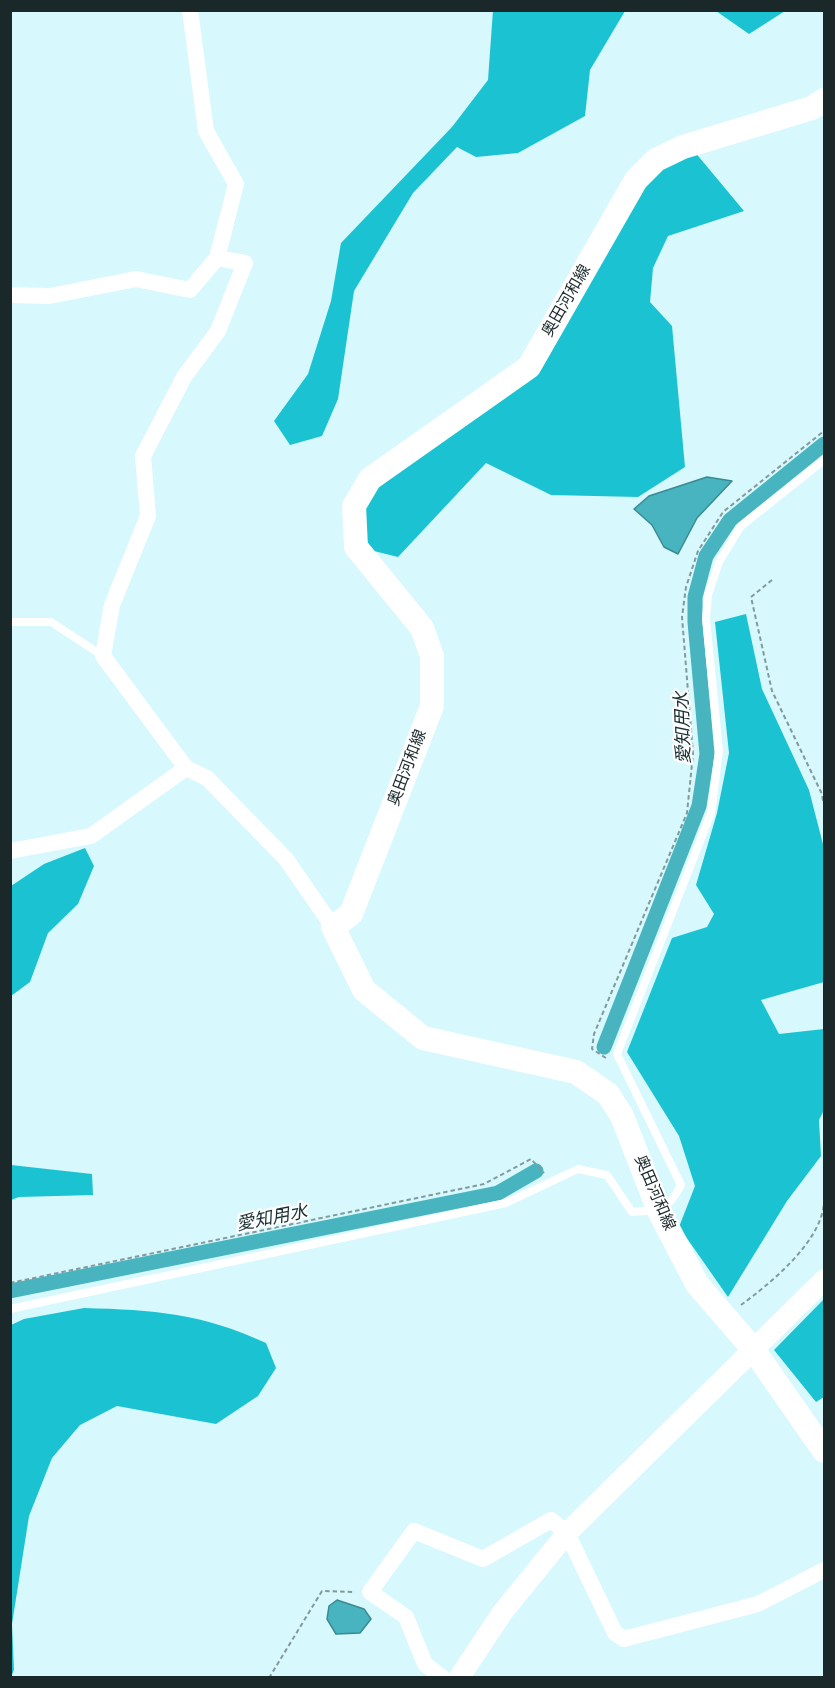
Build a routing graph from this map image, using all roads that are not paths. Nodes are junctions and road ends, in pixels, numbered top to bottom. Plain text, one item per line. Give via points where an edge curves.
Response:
1 (190, 10) edge
2 (825, 100) edge
3 (218, 258) junction
4 (10, 295) edge
5 (825, 460) edge
6 (10, 621) edge
7 (103, 656) junction
8 (186, 768) junction
9 (10, 851) edge
10 (333, 927) junction
11 (659, 1210) junction
12 (825, 1280) edge
13 (10, 1309) edge
14 (753, 1349) junction
15 (825, 1451) edge
16 (567, 1533) junction
17 (825, 1570) edge
18 (443, 1677) edge
19 (459, 1677) edge

1 - 3 street via 206,130 236,184
2 - 10 main road, 奥田河和線 via 812,108 683,147 656,160 636,180 529,367 370,479 354,506 356,547 422,628 432,656 432,706 351,914
3 - 4 street via 190,291 136,279 50,296
3 - 7 street via 245,263 218,331 184,377 143,456 148,516 112,605
5 - 11 lane via 741,526 719,561 708,595 706,619 719,751 711,813 617,1054 681,1185 671,1204
6 - 7 lane via 51,622
7 - 8 street
8 - 9 street via 91,836
8 - 10 street via 207,778 286,859
10 - 11 main road, 奥田河和線 via 364,990 423,1038 576,1072 608,1094 622,1116
11 - 13 lane via 632,1212 607,1174 578,1169 506,1203
11 - 14 main road, 奥田河和線 via 697,1284
12 - 14 street
14 - 15 main road, 奥田河和線
14 - 16 street
16 - 17 street via 615,1633 624,1639 758,1604
16 - 18 street via 551,1521 483,1559 414,1531 369,1592 406,1617 425,1665
16 - 19 street via 502,1613

